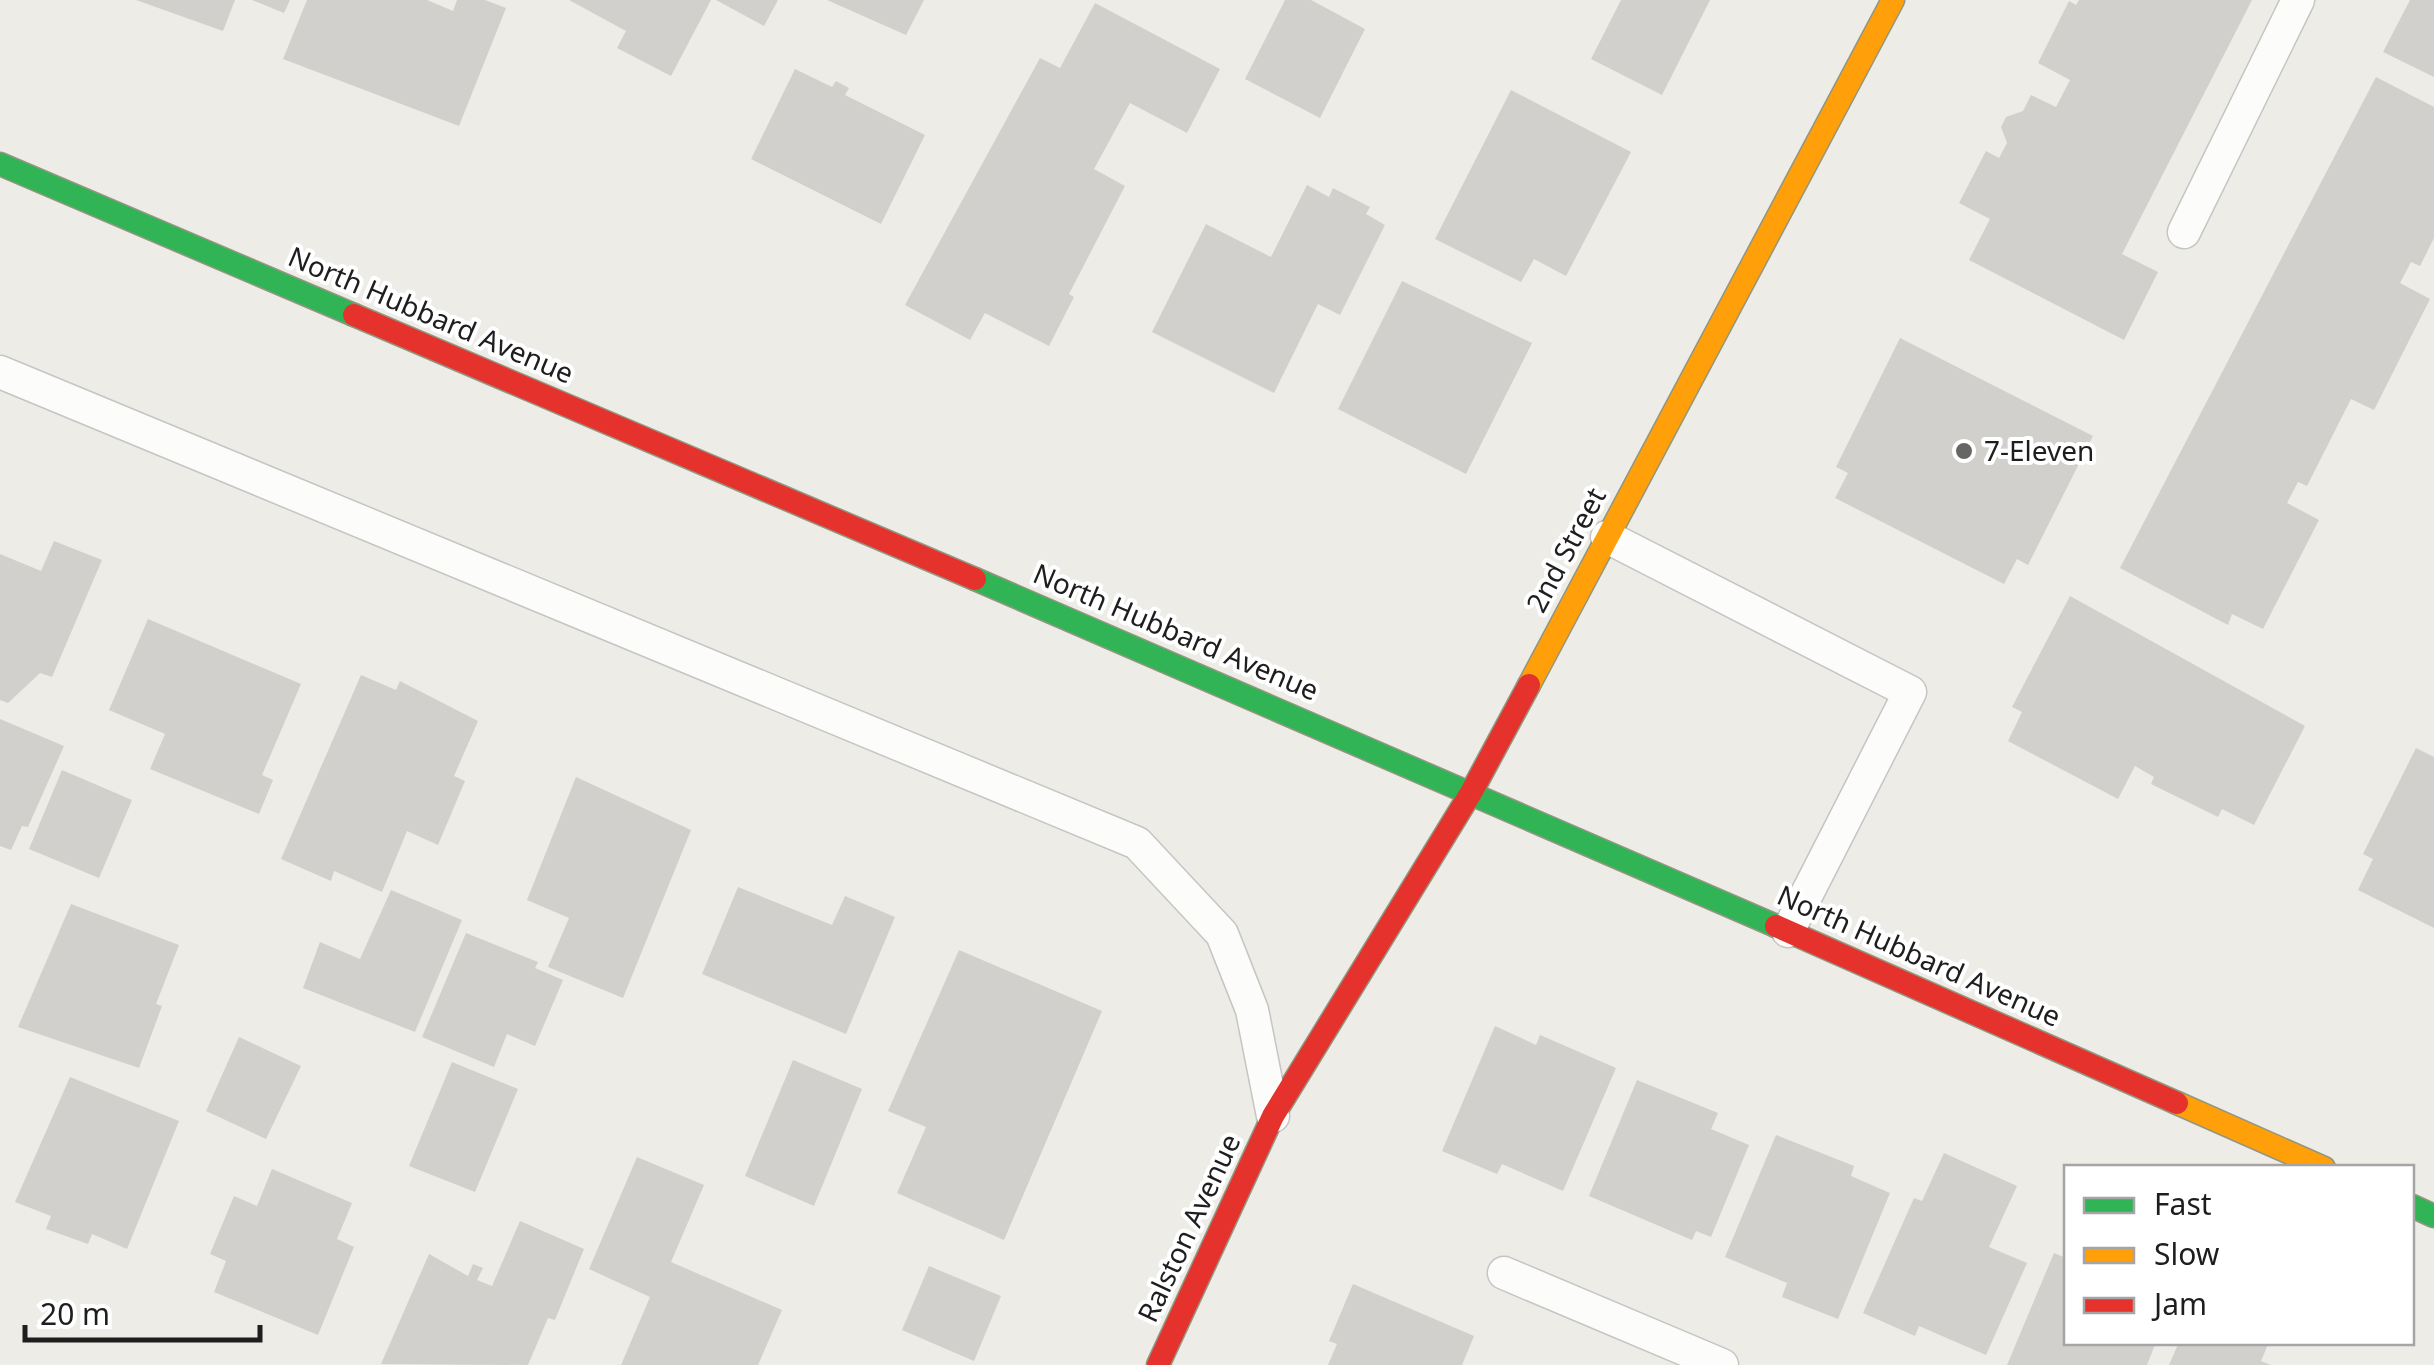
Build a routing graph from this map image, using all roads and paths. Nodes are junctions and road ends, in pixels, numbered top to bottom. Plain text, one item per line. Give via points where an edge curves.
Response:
1 (1893, 0) edge
2 (2298, 0) edge
3 (0, 164) edge
4 (2184, 232) dead end
5 (0, 372) edge
6 (1607, 537) junction
7 (1472, 792) junction
8 (1788, 931) junction
9 (1274, 1116) junction
10 (2317, 1165) edge
11 (1504, 1273) dead end
12 (1158, 1365) edge
13 (1722, 1365) edge

1 - 6 main road, 2nd Street
2 - 4 lane
3 - 7 main road, North Hubbard Avenue
5 - 9 lane via 1136,843 1222,934 1252,1010
6 - 7 main road, 2nd Street
6 - 8 lane via 1910,692
7 - 8 main road, North Hubbard Avenue
7 - 9 main road, 2nd Street
8 - 10 main road, North Hubbard Avenue
9 - 12 main road, Ralston Avenue
11 - 13 lane

